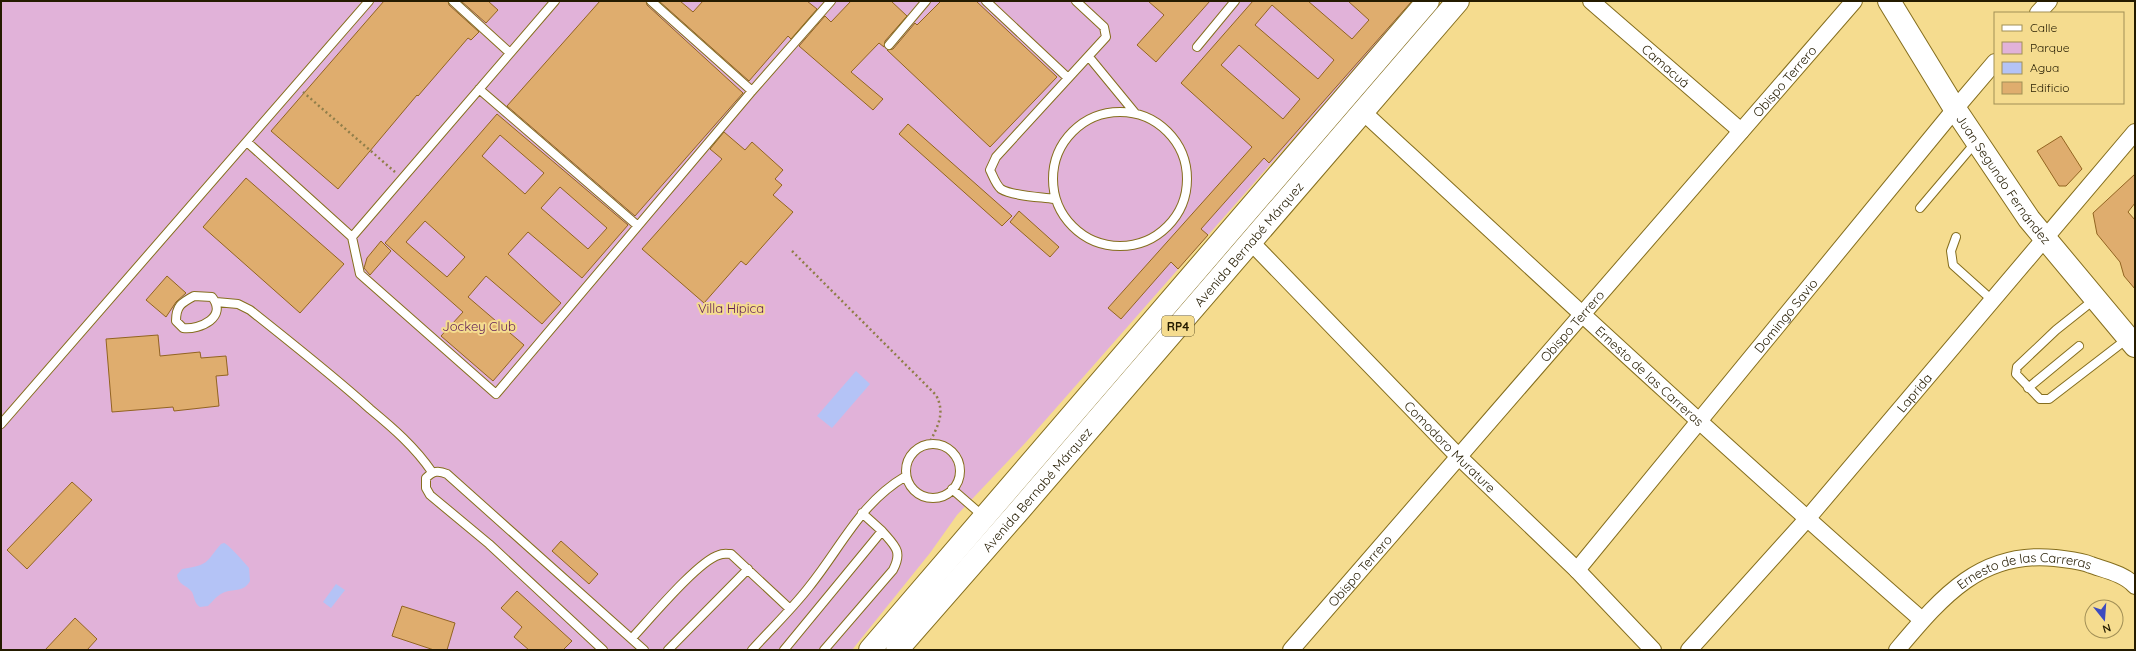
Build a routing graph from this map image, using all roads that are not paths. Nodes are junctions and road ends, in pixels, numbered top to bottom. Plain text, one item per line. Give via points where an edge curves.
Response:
1 (369, 1) edge
2 (453, 1) edge
3 (555, 1) edge
4 (650, 1) edge
5 (831, 1) edge
6 (926, 1) edge
7 (986, 1) edge
8 (1076, 1) edge
9 (1235, 1) edge
10 (1428, 1) edge
11 (1458, 1) edge
12 (1591, 1) edge
13 (1854, 1) edge
14 (1889, 1) edge
15 (2049, 1) edge
16 (2039, 12) edge
17 (889, 45) dead end
18 (1197, 47) dead end
19 (510, 53) junction
20 (1089, 57) junction
21 (1994, 63) edge
22 (1068, 78) junction
23 (479, 89) junction
24 (752, 91) junction
25 (1954, 109) junction
26 (1362, 111) junction
27 (1135, 113) junction
28 (1741, 131) junction
29 (2135, 132) edge
30 (247, 142) junction
31 (1977, 142) junction
32 (1054, 199) junction
33 (1920, 208) dead end
34 (638, 226) junction
35 (352, 237) junction
36 (2045, 237) junction
37 (1956, 238) dead end
38 (1250, 241) junction
39 (2096, 298) junction
40 (1992, 300) junction
41 (216, 302) junction
42 (1583, 315) junction
43 (2132, 342) edge
44 (2079, 346) dead end
45 (2028, 388) junction
46 (1699, 419) junction
47 (1, 424) edge
48 (1458, 456) junction
49 (432, 472) junction
50 (906, 476) junction
51 (952, 489) junction
52 (862, 513) junction
53 (1807, 519) junction
54 (992, 525) junction
55 (882, 531) junction
56 (748, 569) junction
57 (1577, 570) junction
58 (2135, 584) edge
59 (790, 609) junction
60 (1922, 620) junction
61 (632, 638) junction
62 (603, 650) edge
63 (644, 650) edge
64 (668, 650) edge
65 (752, 650) edge
66 (784, 650) edge
67 (824, 650) edge
68 (870, 650) edge
69 (897, 650) edge
70 (1290, 650) edge
71 (1653, 650) edge
72 (1689, 650) edge
73 (1897, 650) edge

1 - 30 lane
2 - 19 lane
3 - 19 lane
4 - 24 lane
5 - 24 lane
6 - 17 lane
7 - 22 lane
8 - 20 lane via 1106,31 1106,37
9 - 18 lane
10 - 54 main road, Avenida Bernabé Márquez / RP4
11 - 26 main road, Avenida Bernabé Márquez / RP4
12 - 28 street, Camacuá
13 - 28 street, Obispo Terrero
14 - 25 main road, Juan Segundo Fernández
15 - 16 street
19 - 23 lane
20 - 22 lane
20 - 27 lane
21 - 25 street, Domingo Savio
22 - 32 lane via 996,157 990,170 1001,189
23 - 34 lane
23 - 35 lane
24 - 34 lane
25 - 31 main road, Juan Segundo Fernández
25 - 46 street, Domingo Savio
26 - 38 main road, Avenida Bernabé Márquez / RP4
26 - 42 street, Ernesto de las Carreras
27 - 32 lane via 1112,112 1096,116 1070,133 1057,153 1052,176
27 - 32 lane via 1157,122 1174,139 1185,160 1188,183 1182,206 1169,226 1150,240 1128,247 1104,246 1082,236 1065,220
28 - 42 street, Obispo Terrero
29 - 36 street, Laprida
30 - 35 lane
30 - 47 lane
31 - 33 lane
31 - 36 main road, Juan Segundo Fernández via 2029,220
34 - 35 lane via 496,394 360,274
36 - 39 main road, Juan Segundo Fernández
36 - 40 street, Laprida
37 - 40 lane via 1951,251 1953,265
38 - 48 street, Comodoro Murature
38 - 54 main road, Avenida Bernabé Márquez / RP4
39 - 43 main road, Juan Segundo Fernández
39 - 45 lane via 2056,330 2017,367 2016,374
40 - 53 street, Laprida
41 - 41 lane via 212,296 194,296 183,302 176,311 176,321 183,328 194,329 207,324 214,317
41 - 49 lane via 238,304 250,310 343,384 419,453
42 - 46 street, Ernesto de las Carreras
42 - 48 street, Obispo Terrero
43 - 45 lane via 2049,399 2040,399
44 - 45 lane
46 - 53 street, Ernesto de las Carreras
46 - 57 street, Domingo Savio
48 - 57 street, Comodoro Murature
48 - 70 street, Obispo Terrero
49 - 61 lane via 440,471 447,474
49 - 62 lane via 426,478 426,488 430,495 489,544
50 - 51 lane via 915,491 926,496 938,497
50 - 51 lane via 906,467 914,452 929,444 946,447 957,460 959,475
50 - 52 lane via 888,486
51 - 54 lane
52 - 55 lane
52 - 59 lane via 824,568
53 - 60 street, Ernesto de las Carreras
53 - 72 street, Laprida
54 - 68 main road, Avenida Bernabé Márquez / RP4
54 - 69 main road, Avenida Bernabé Márquez / RP4
55 - 66 lane
55 - 67 lane via 895,546 899,556 897,563
56 - 59 lane
56 - 61 lane via 731,554 717,555 697,568
56 - 64 lane
57 - 71 street, Comodoro Murature
58 - 60 street, Ernesto de las Carreras via 2112,572 2081,561 2043,557 2013,558 1963,581
59 - 65 lane
60 - 73 street, Ernesto de las Carreras
61 - 63 lane

